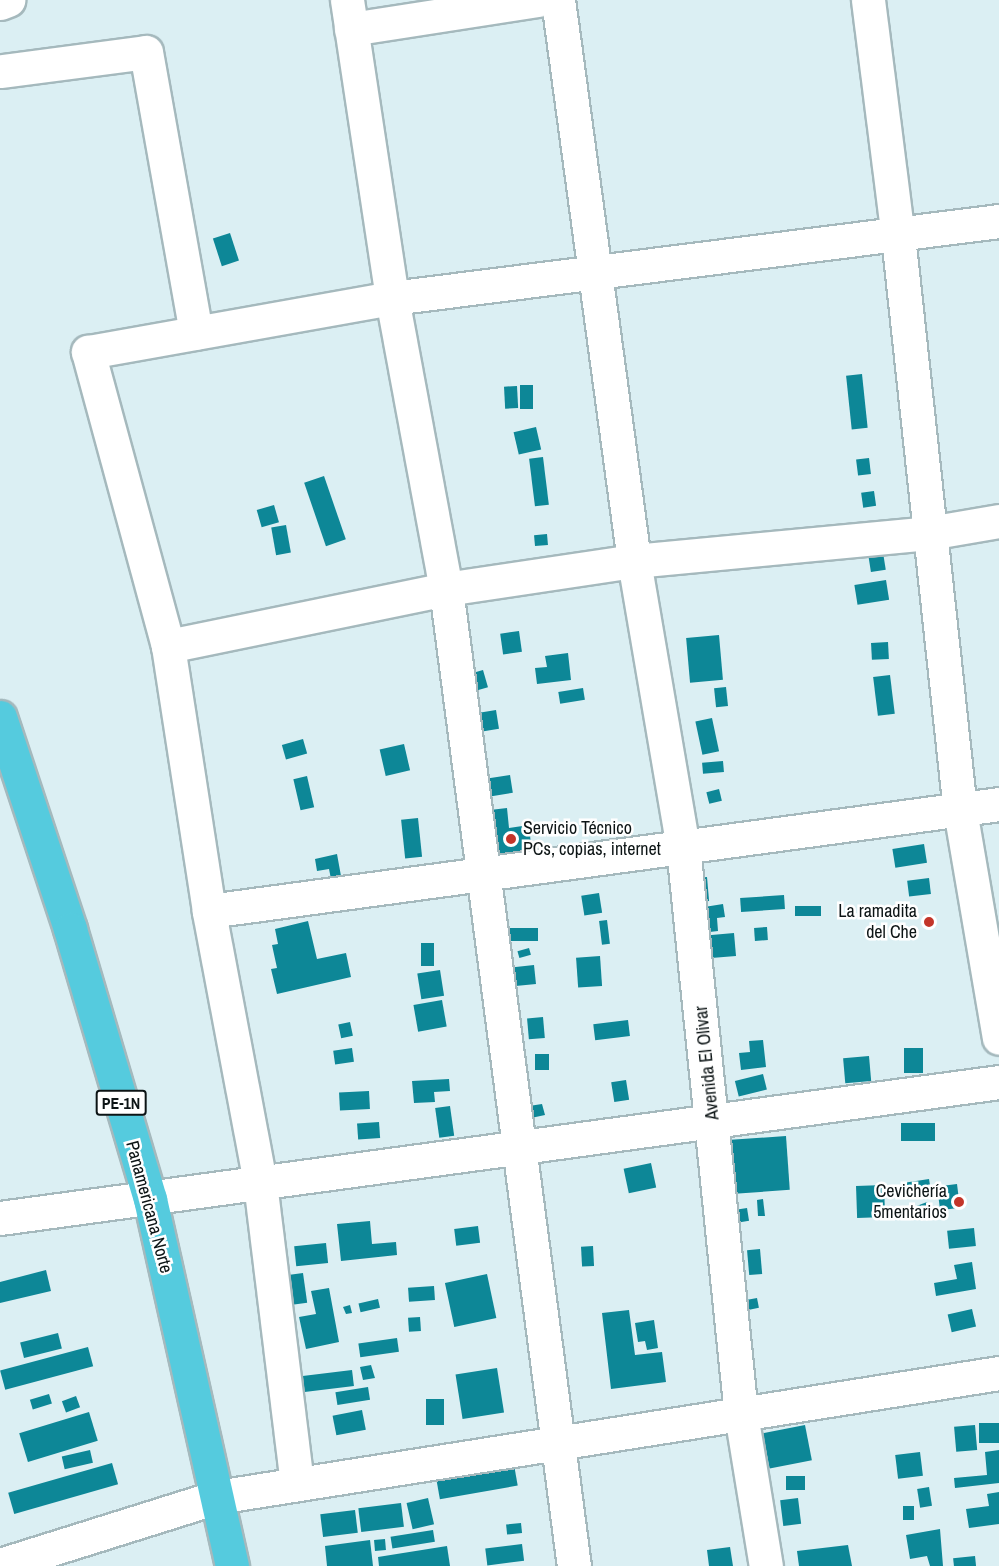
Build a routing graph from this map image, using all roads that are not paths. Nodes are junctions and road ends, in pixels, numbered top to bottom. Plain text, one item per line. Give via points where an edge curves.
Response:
1 (8, 0) edge
2 (538, 0) edge
3 (558, 0) edge
4 (868, 0) edge
5 (0, 3) edge
6 (349, 15) edge
7 (2, 71) dead end
8 (999, 221) edge
9 (898, 236) junction
10 (594, 272) junction
11 (392, 298) junction
12 (196, 333) junction
13 (999, 521) edge
14 (929, 533) junction
15 (634, 561) junction
16 (446, 589) junction
17 (168, 646) junction
18 (0, 717) edge
19 (999, 804) edge
20 (960, 810) junction
21 (683, 847) junction
22 (486, 874) junction
23 (209, 911) junction
24 (999, 1038) edge
25 (999, 1082) edge
26 (713, 1122) junction
27 (519, 1148) junction
28 (260, 1182) junction
29 (150, 1199) junction
30 (0, 1218) edge
31 (999, 1373) edge
32 (741, 1414) junction
33 (556, 1443) junction
34 (297, 1484) junction
35 (218, 1497) junction
36 (0, 1564) edge
37 (232, 1566) edge
38 (574, 1566) edge
39 (766, 1566) edge

1 - 5 street
2 - 6 street
3 - 10 street, Avenida El Olivar
4 - 9 street
6 - 11 street
7 - 12 street via 146,52
8 - 9 street
9 - 10 street
9 - 14 street
10 - 11 street
10 - 15 street, Avenida El Olivar
11 - 12 street
11 - 16 street
12 - 17 street via 88,352
13 - 14 street
14 - 15 street
14 - 20 street
15 - 16 street
15 - 21 street, Avenida El Olivar
16 - 17 street
16 - 22 street
17 - 23 street
18 - 29 highway, Panamericana Norte / PE-1N via 70,929
19 - 20 street
20 - 21 street
20 - 24 street
21 - 22 street
21 - 26 street, Avenida El Olivar
22 - 23 street
22 - 27 street
23 - 28 street
25 - 26 street
26 - 27 street
26 - 32 street, Avenida El Olivar
27 - 28 street
27 - 33 street
28 - 29 street
28 - 34 street
29 - 30 street
29 - 35 highway, Panamericana Norte / PE-1N
31 - 32 street
32 - 33 street
32 - 39 street, Avenida El Olivar
33 - 34 street
33 - 38 street
34 - 35 street
35 - 36 street
35 - 37 highway, Panamericana Norte / PE-1N

